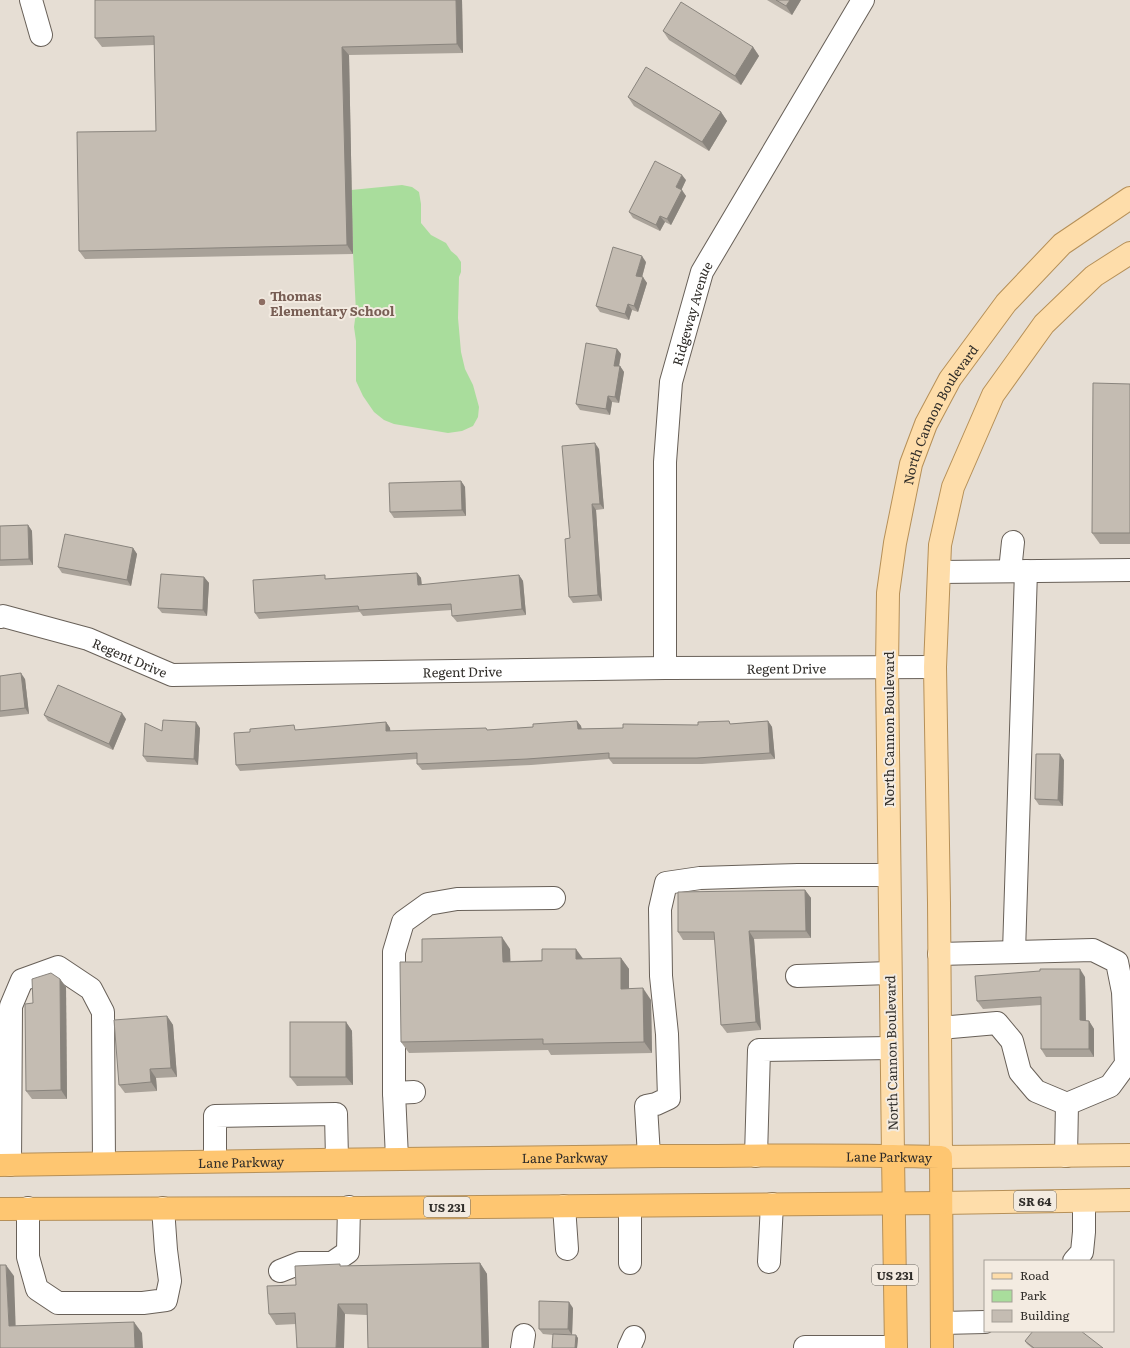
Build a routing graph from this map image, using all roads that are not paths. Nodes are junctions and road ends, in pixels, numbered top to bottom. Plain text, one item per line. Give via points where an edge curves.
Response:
1 (31, 0) edge
2 (863, 0) edge
3 (41, 35) dead end
4 (1130, 198) edge
5 (1130, 253) edge
6 (1013, 542) dead end
7 (1130, 570) edge
8 (1018, 571) junction
9 (939, 572) junction
10 (0, 617) edge
11 (665, 668) junction
12 (887, 668) junction
13 (935, 668) junction
14 (889, 875) junction
15 (554, 898) dead end
16 (1014, 952) junction
17 (939, 954) junction
18 (890, 973) junction
19 (797, 976) dead end
20 (940, 1028) junction
21 (891, 1048) junction
22 (1068, 1104) junction
23 (1130, 1155) edge
24 (649, 1156) junction
25 (756, 1156) junction
26 (893, 1156) junction
27 (1066, 1156) junction
28 (941, 1157) junction
29 (397, 1158) junction
30 (337, 1159) junction
31 (215, 1161) junction
32 (104, 1163) junction
33 (5, 1165) edge
34 (1130, 1200) edge
35 (1084, 1201) junction
36 (894, 1203) junction
37 (941, 1203) junction
38 (772, 1204) junction
39 (564, 1206) junction
40 (630, 1206) junction
41 (348, 1207) junction
42 (28, 1208) junction
43 (163, 1208) junction
44 (0, 1209) edge
45 (566, 1249) dead end
46 (1075, 1260) edge
47 (769, 1262) dead end
48 (630, 1263) dead end
49 (280, 1271) dead end
50 (984, 1322) edge
51 (942, 1323) junction
52 (811, 1348) edge
53 (896, 1348) edge
54 (942, 1348) edge

1 - 3 street
2 - 11 street, Ridgeway Avenue via 702,272 671,382 665,462
4 - 12 main road, North Cannon Boulevard via 1062,244 1006,303 950,379 926,424 911,464 895,543 888,593
5 - 9 main road via 1094,276 1044,324 993,395 953,487 940,545
6 - 8 street
7 - 8 street
8 - 9 street
8 - 16 street
9 - 13 main road
10 - 11 street, Regent Drive via 88,639 172,675
11 - 12 street, Regent Drive
12 - 13 street, Regent Drive
12 - 14 main road, North Cannon Boulevard
13 - 17 main road
14 - 18 main road, North Cannon Boulevard
14 - 24 street via 700,878 666,883 660,909 661,976 667,1034 669,1098 646,1106
15 - 29 street via 458,899 428,904 403,922 394,952 404,1092
16 - 17 street
16 - 22 street via 1093,950 1117,962 1123,992 1126,1064 1110,1086
17 - 20 main road
18 - 19 street
18 - 21 main road, North Cannon Boulevard
20 - 22 street via 997,1023 1012,1042 1020,1072 1036,1091
20 - 28 main road
21 - 25 street via 759,1050
21 - 26 main road, North Cannon Boulevard
22 - 27 street
23 - 27 main road, Lane Parkway
24 - 25 highway, Lane Parkway
24 - 29 highway, Lane Parkway
25 - 26 highway, Lane Parkway
26 - 28 highway, Lane Parkway
26 - 36 highway, North Cannon Boulevard
27 - 28 main road, Lane Parkway
28 - 37 highway
29 - 30 highway, Lane Parkway
30 - 31 highway, Lane Parkway
30 - 31 street via 336,1114 215,1116
31 - 32 highway, Lane Parkway
32 - 33 highway, Lane Parkway
32 - 33 street via 103,1012 90,989 58,966 22,980 11,1006
34 - 35 main road, SR 64
35 - 37 main road, SR 64
35 - 46 street via 1082,1252
36 - 37 highway
36 - 38 highway, US 231
36 - 53 highway, North Cannon Boulevard / US 231
37 - 51 highway
38 - 40 highway, US 231
38 - 47 street
39 - 40 highway, US 231
39 - 41 highway, US 231
39 - 45 street
40 - 48 street
41 - 43 highway, US 231
41 - 49 street via 348,1252 332,1262 300,1263
42 - 43 highway, US 231
42 - 43 street via 28,1257 37,1289 58,1303 143,1303 166,1300 170,1281
42 - 44 highway, US 231
50 - 51 street
51 - 54 highway
52 - 53 street

